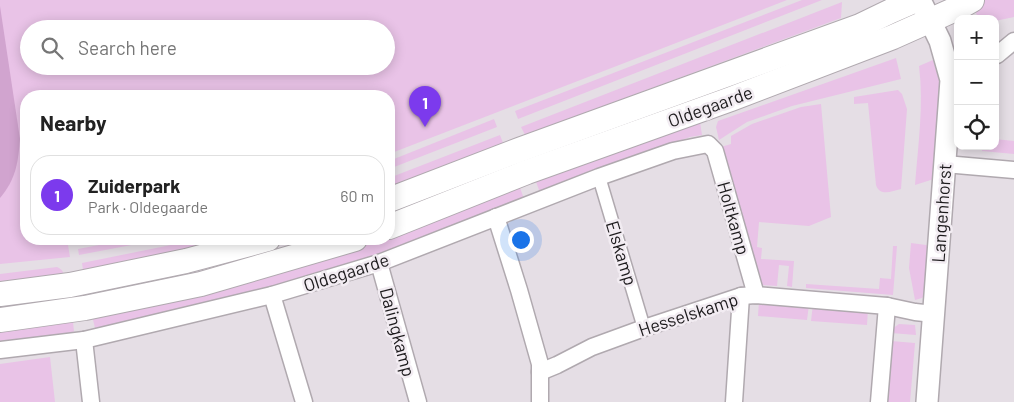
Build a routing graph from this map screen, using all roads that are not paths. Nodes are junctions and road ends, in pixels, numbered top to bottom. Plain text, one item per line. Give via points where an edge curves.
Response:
1 (916, 0) edge
2 (972, 0) edge
3 (925, 10) edge
4 (1014, 41) edge
5 (999, 53) edge
6 (708, 144) joint
7 (945, 164) junction
8 (1014, 170) edge
9 (599, 177) junction
10 (395, 198) edge
11 (496, 217) junction
12 (395, 225) edge
13 (246, 245) edge
14 (335, 245) edge
15 (379, 263) junction
16 (0, 294) edge
17 (272, 295) junction
18 (748, 296) junction
19 (887, 306) junction
20 (934, 314) junction
21 (0, 320) edge
22 (644, 328) junction
23 (84, 340) junction
24 (0, 350) edge
25 (540, 372) junction
26 (91, 402) edge
27 (304, 402) edge
28 (418, 402) edge
29 (540, 402) edge
30 (734, 402) edge
31 (879, 402) edge
32 (927, 402) edge

1 - 10 main road, Oldegaarde via 860,26
2 - 3 main road, Oldegaarde
3 - 7 street, Langenhorst via 940,41 951,80
3 - 12 main road, Oldegaarde via 893,37 527,172
4 - 5 street
6 - 9 street, Oldegaarde via 673,151
6 - 18 street, Holtkamp via 715,151
7 - 8 street
7 - 20 street, Langenhorst
9 - 11 street, Oldegaarde
9 - 22 street, Elskamp
11 - 15 street, Oldegaarde
11 - 25 street via 530,327
13 - 16 main road via 70,285
14 - 21 main road, Oldegaarde via 202,284 84,308
15 - 17 street, Oldegaarde
15 - 28 street, Dalingkamp
17 - 23 street, Oldegaarde
17 - 27 street
18 - 19 street, Hesselskamp
18 - 22 street, Hesselskamp
18 - 30 street, Holtkamp
19 - 20 street, Hesselskamp
19 - 31 street
20 - 32 street, Langenhorst
22 - 25 street, Hesselskamp via 592,347
23 - 24 street, Oldegaarde
23 - 26 street
25 - 29 street

